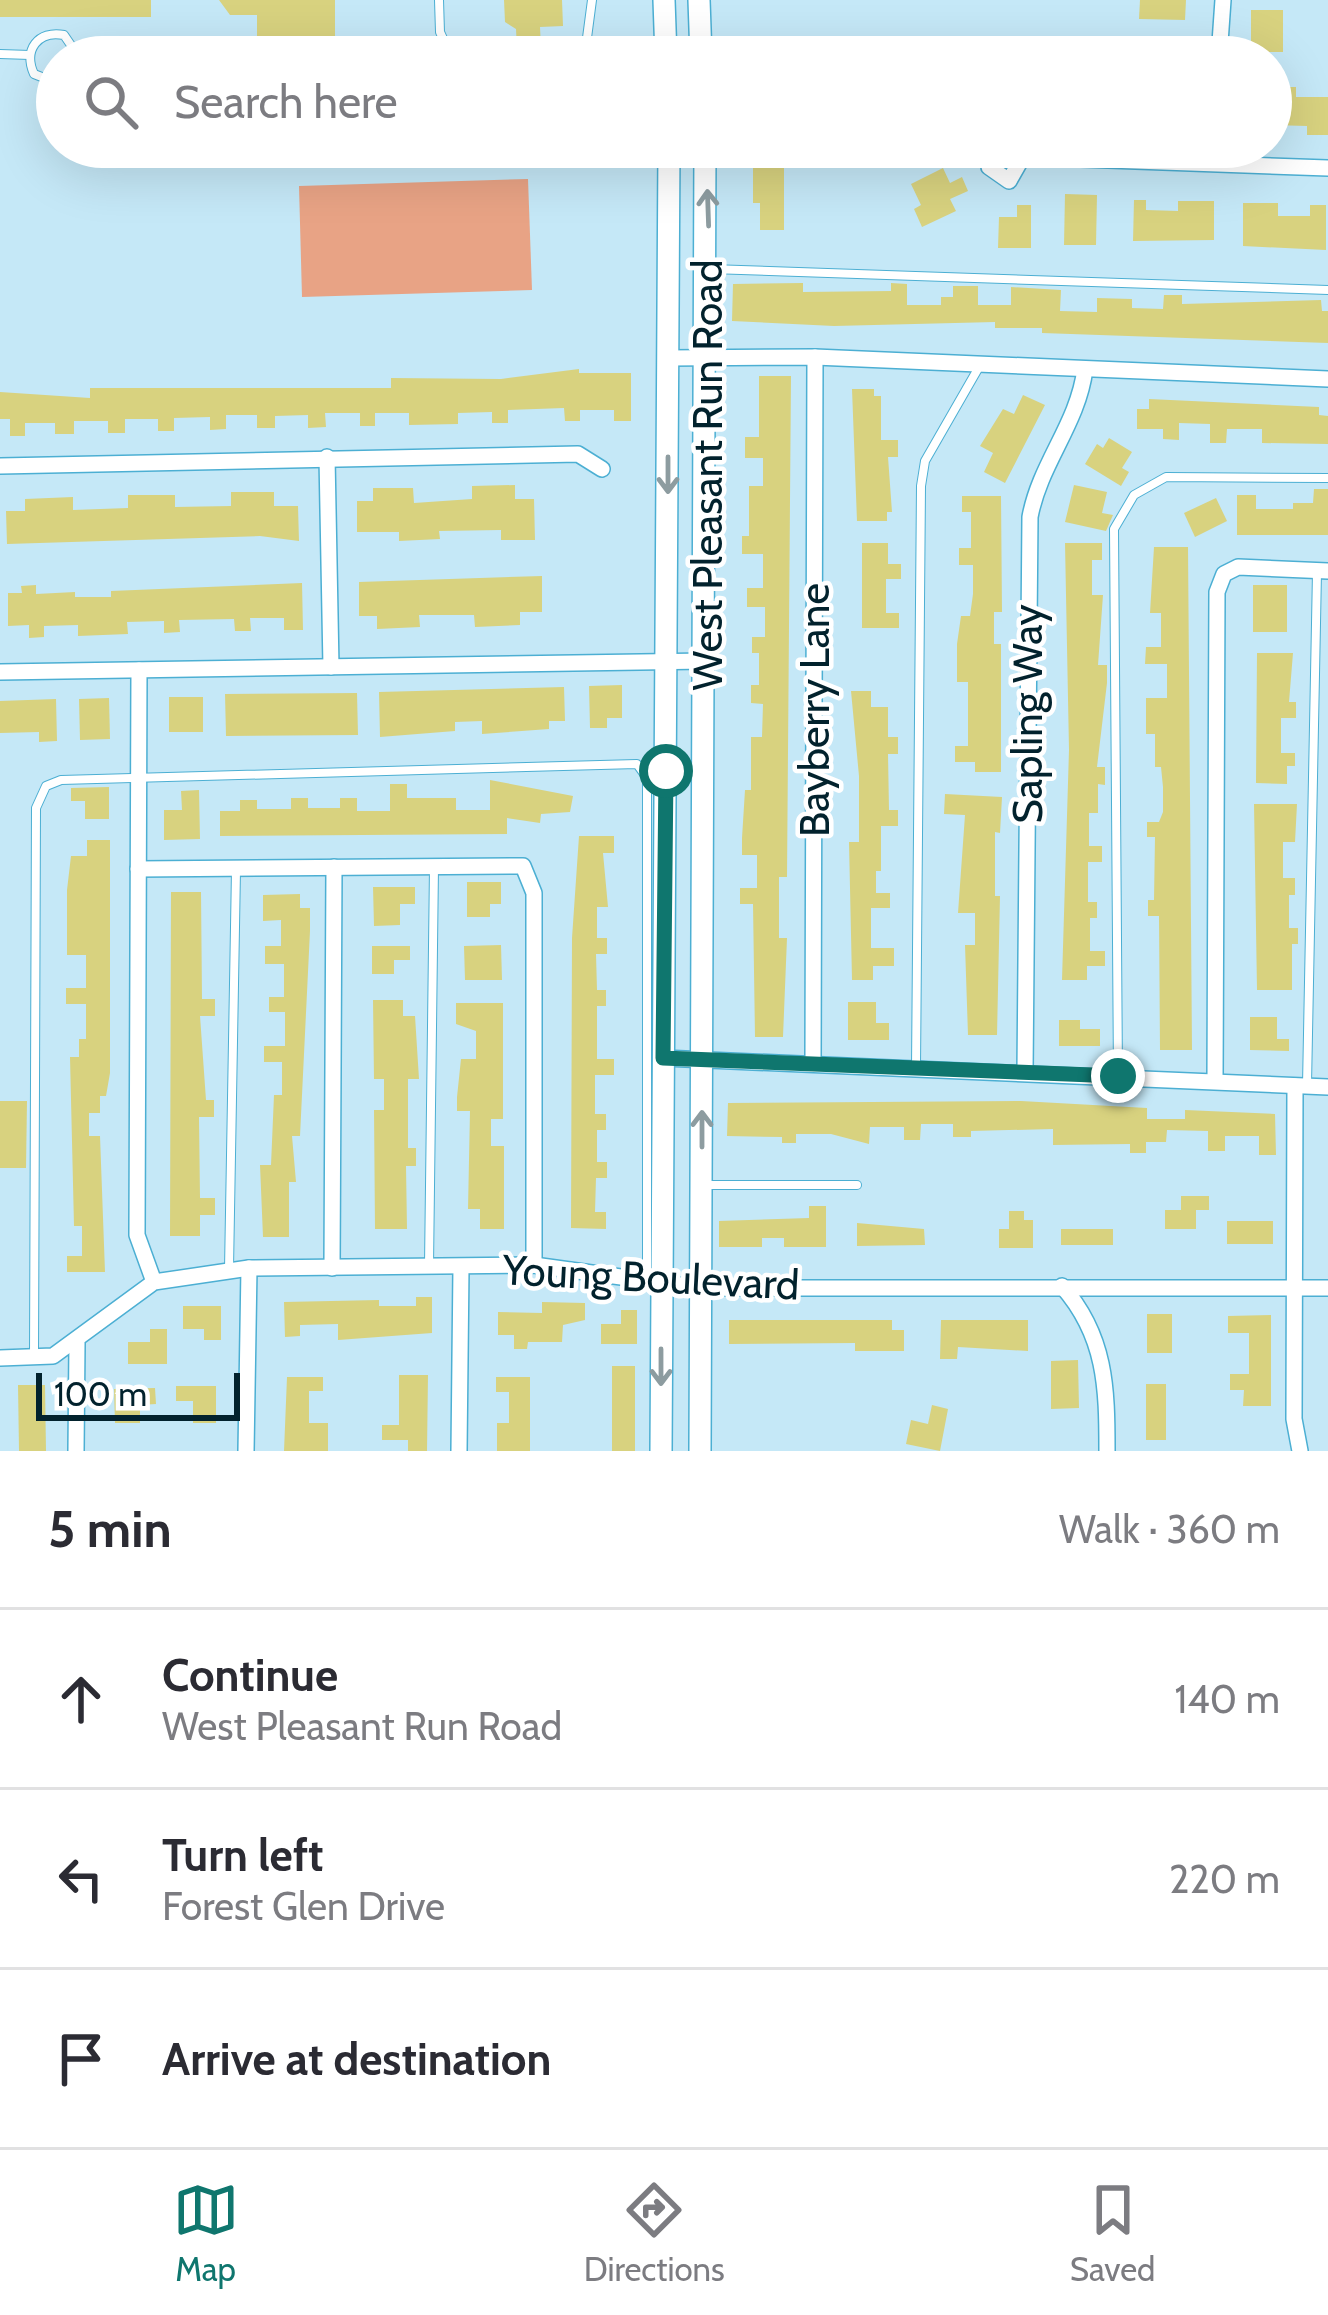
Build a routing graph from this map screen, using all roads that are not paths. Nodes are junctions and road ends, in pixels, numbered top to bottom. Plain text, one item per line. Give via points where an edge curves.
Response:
1 (440, 0) edge
2 (592, 0) edge
3 (664, 0) edge
4 (699, 0) edge
5 (1223, 0) edge
6 (442, 36) edge
7 (588, 36) edge
8 (665, 36) edge
9 (700, 36) edge
10 (1220, 36) edge
11 (36, 45) edge
12 (0, 54) edge
13 (30, 55) junction
14 (36, 75) edge
15 (1292, 164) edge
16 (669, 168) edge
17 (706, 168) edge
18 (989, 168) edge
19 (1017, 168) edge
20 (1328, 168) edge
21 (708, 269) junction
22 (1328, 290) edge
23 (815, 357) junction
24 (669, 358) junction
25 (708, 358) junction
26 (980, 366) junction
27 (1085, 369) junction
28 (1328, 379) edge
29 (327, 457) junction
30 (0, 466) edge
31 (602, 469) dead end
32 (1328, 478) edge
33 (1323, 571) edge
34 (667, 660) junction
35 (706, 661) junction
36 (332, 668) junction
37 (139, 670) junction
38 (0, 672) edge
39 (139, 777) junction
40 (434, 866) junction
41 (334, 868) junction
42 (138, 869) junction
43 (236, 869) junction
44 (663, 1058) junction
45 (703, 1061) junction
46 (813, 1064) junction
47 (916, 1067) junction
48 (1025, 1072) junction
49 (1118, 1076) junction
50 (1216, 1081) junction
51 (1301, 1086) junction
52 (1328, 1087) edge
53 (702, 1185) junction
54 (857, 1185) dead end
55 (534, 1265) junction
56 (460, 1267) junction
57 (248, 1268) junction
58 (332, 1268) junction
59 (429, 1268) junction
60 (229, 1271) junction
61 (654, 1281) junction
62 (154, 1282) junction
63 (1062, 1286) junction
64 (701, 1288) junction
65 (1294, 1288) junction
66 (1328, 1288) edge
67 (77, 1343) junction
68 (0, 1358) edge
69 (34, 1358) junction
70 (76, 1451) edge
71 (246, 1451) edge
72 (460, 1451) edge
73 (661, 1451) edge
74 (700, 1451) edge
75 (1107, 1451) edge
76 (1300, 1451) edge

1 - 6 lane
2 - 7 lane
3 - 8 main road
4 - 9 main road
5 - 10 street
11 - 13 lane
12 - 13 lane
13 - 14 lane
15 - 20 street
16 - 24 main road, West Pleasant Run Road
21 -> 17 main road, West Pleasant Run Road
18 - 19 street via 1009,182
21 - 22 lane
21 - 25 main road, West Pleasant Run Road
23 - 25 street
23 - 26 street
23 - 46 street, Bayberry Lane
24 - 25 street
24 -> 34 main road, West Pleasant Run Road
25 - 35 main road, West Pleasant Run Road
26 - 27 street
26 - 47 lane via 925,461 921,486
27 - 28 street
27 - 48 street, Sapling Way via 1081,403 1036,482 1030,517
29 - 30 street
29 - 31 street via 578,454
29 - 36 street
32 - 49 lane via 1166,477 1134,495 1114,529
33 - 50 street via 1238,567 1224,574 1217,592
33 - 51 lane
34 - 35 street
34 - 36 street
34 - 44 main road, West Pleasant Run Road
35 - 45 main road, West Pleasant Run Road
36 - 37 street
37 - 38 street
37 - 39 street
39 - 42 street
39 - 61 lane via 637,764 647,778
39 - 69 lane via 61,780 38,795
40 - 41 street
40 - 55 street via 514,863 532,879
40 - 59 lane
41 - 43 street
41 - 58 street
42 - 43 street
42 - 62 street via 137,1235
43 - 60 lane
44 - 45 street
44 - 61 main road, West Pleasant Run Road
45 - 46 street
53 -> 45 main road, West Pleasant Run Road
46 - 47 street
47 - 48 street
48 - 49 street
49 - 50 street
50 - 51 street
51 - 52 street
51 - 65 street
53 - 54 lane
53 - 64 main road, West Pleasant Run Road
55 - 56 street, Young Boulevard
55 - 61 street, Young Boulevard
56 - 59 street, Young Boulevard
56 - 72 street
57 - 58 street, Young Boulevard
57 - 60 street, Young Boulevard
57 - 71 street
58 - 59 street, Young Boulevard
60 - 62 street, Young Boulevard
61 - 64 street, Young Boulevard
61 -> 73 main road, West Pleasant Run Road
62 - 67 street, Young Boulevard
63 - 64 street, Young Boulevard
63 - 65 street, Young Boulevard
63 - 75 street via 1086,1313 1097,1342 1107,1384
64 - 74 main road, West Pleasant Run Road
65 - 66 street, Young Boulevard
65 - 76 street
67 - 69 street, Young Boulevard
67 - 70 street
68 - 69 street, Young Boulevard

